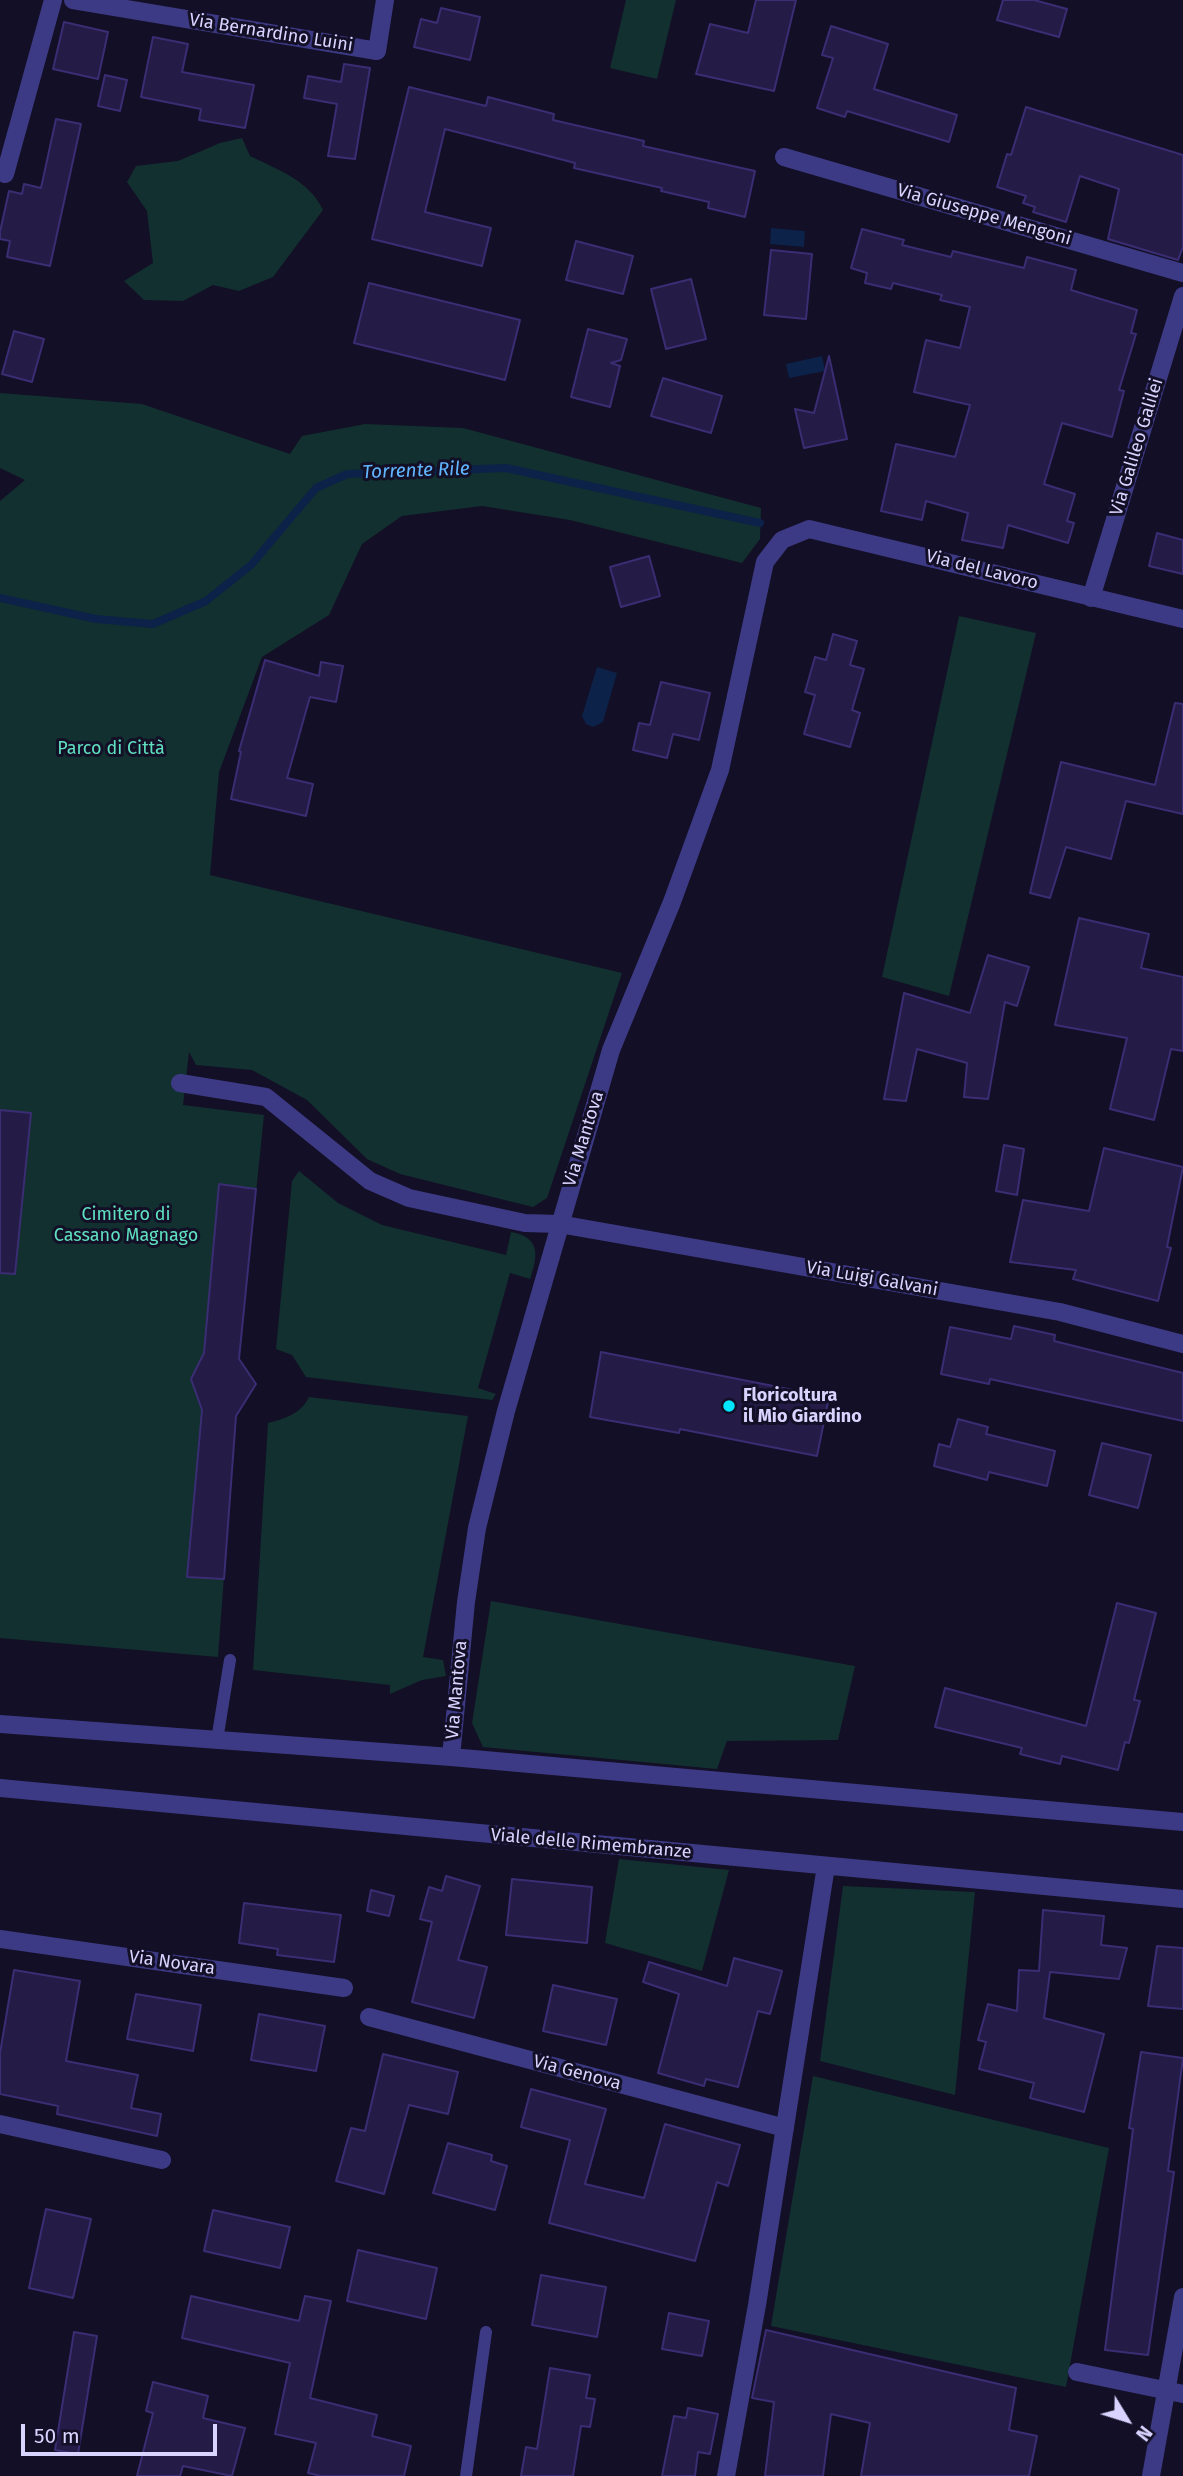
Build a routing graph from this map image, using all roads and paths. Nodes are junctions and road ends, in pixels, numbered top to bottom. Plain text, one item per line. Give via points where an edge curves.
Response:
1 (53, 0) edge
2 (73, 0) edge
3 (385, 0) edge
4 (784, 157) dead end
5 (5, 174) dead end
6 (1183, 272) edge
7 (1183, 296) edge
8 (782, 540) joint
9 (1091, 598) junction
10 (1183, 619) edge
11 (180, 1083) dead end
12 (559, 1224) junction
13 (1183, 1344) edge
14 (230, 1660) dead end
15 (0, 1724) edge
16 (217, 1740) junction
17 (451, 1757) junction
18 (0, 1788) edge
19 (1183, 1822) edge
20 (825, 1866) junction
21 (1183, 1899) edge
22 (0, 1939) edge
23 (344, 1988) dead end
24 (369, 2017) dead end
25 (0, 2124) edge
26 (785, 2128) junction
27 (162, 2161) dead end
28 (1183, 2297) edge
29 (486, 2332) dead end
30 (1077, 2372) dead end
31 (1176, 2392) edge
32 (466, 2476) edge
33 (726, 2476) edge
34 (1152, 2476) edge

1 - 5 street
2 - 3 street, Via Bernardino Luini via 377,51
4 - 6 street, Via Giuseppe Mengoni
7 - 9 street, Via Galileo Galilei
8 - 9 street, Via del Lavoro via 809,529
8 - 12 street, Via Mantova via 765,562 720,770 673,902 611,1050
9 - 10 street, Via del Lavoro
11 - 12 street, Via Luigi Galvani via 266,1097 370,1181 398,1194 525,1223
12 - 13 street, Via Luigi Galvani via 1060,1312
12 - 17 street, Via Mantova via 477,1528
14 - 16 lane
15 - 16 street
16 - 17 street
17 - 19 street
18 - 20 street, Viale delle Rimembranze
20 - 21 street, Viale delle Rimembranze
20 - 26 street
22 - 23 street, Via Novara
24 - 26 street, Via Genova
25 - 27 street
26 - 33 street
28 - 31 street
29 - 32 lane
30 - 31 street
31 - 34 street

